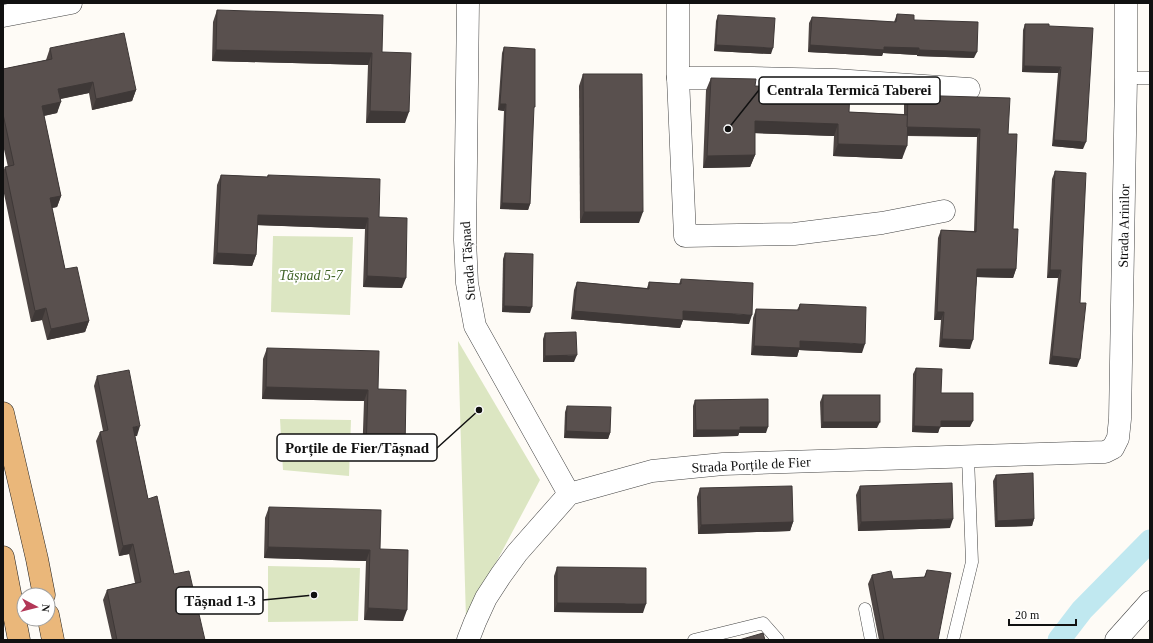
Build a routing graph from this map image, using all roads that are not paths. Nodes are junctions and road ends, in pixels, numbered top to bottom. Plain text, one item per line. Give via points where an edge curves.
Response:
1 (71, 3) edge
2 (468, 3) edge
3 (678, 3) edge
4 (1126, 3) edge
5 (3, 16) edge
6 (678, 78) junction
7 (1126, 78) junction
8 (1150, 78) edge
9 (969, 89) dead end
10 (944, 211) dead end
11 (3, 413) edge
12 (1113, 448) joint
13 (968, 457) junction
14 (569, 494) junction
15 (3, 557) edge
16 (42, 587) edge
17 (1150, 602) edge
18 (865, 609) dead end
19 (50, 627) edge
20 (19, 640) edge
21 (53, 640) edge
22 (468, 640) edge
23 (694, 640) edge
24 (778, 640) edge
25 (872, 640) edge
26 (954, 640) edge
27 (1116, 640) edge

1 - 5 street
2 - 14 street, Strada Tășnad via 465,240 467,283 475,326
3 - 6 street
4 - 7 street, Strada Arinilor
6 - 9 street via 834,80
6 - 10 street via 685,236 794,234 882,223
7 - 8 lane
7 - 12 street, Strada Arinilor via 1120,419 1118,438
11 - 16 main road
12 - 13 street, Strada Porțile de Fier via 1105,452
13 - 14 street, Strada Porțile de Fier via 723,464 652,471
13 - 26 lane via 972,562
14 - 22 street via 501,575 486,598
15 - 20 main road
17 - 27 street
18 - 25 lane
19 - 21 main road
23 - 24 lane via 763,623

